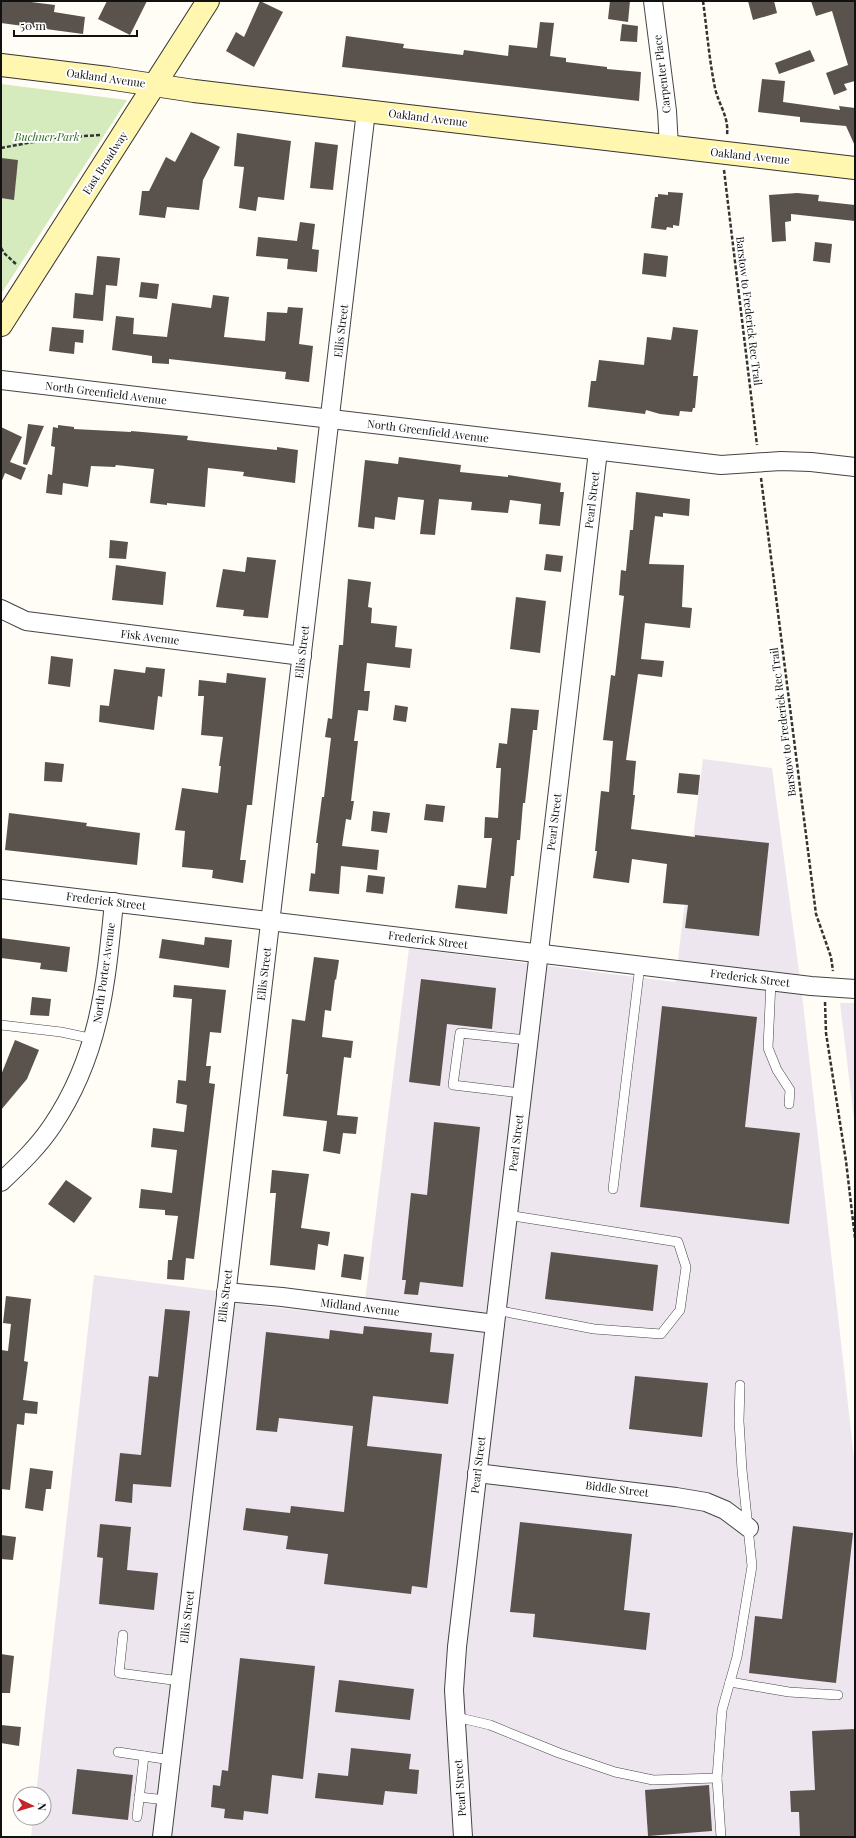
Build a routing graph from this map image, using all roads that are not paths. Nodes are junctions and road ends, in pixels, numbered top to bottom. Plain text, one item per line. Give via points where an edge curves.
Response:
1 (208, 1) edge
2 (653, 1) edge
3 (1, 65) edge
4 (155, 85) junction
5 (366, 111) junction
6 (669, 147) junction
7 (855, 168) edge
8 (1, 325) edge
9 (1, 380) edge
10 (330, 420) junction
11 (598, 451) junction
12 (855, 467) edge
13 (1, 609) edge
14 (302, 656) junction
15 (1, 888) edge
16 (114, 902) junction
17 (271, 921) junction
18 (539, 953) junction
19 (640, 965) junction
20 (771, 981) junction
21 (855, 989) edge
22 (1, 1025) edge
23 (94, 1039) junction
24 (527, 1040) junction
25 (522, 1093) junction
26 (789, 1104) dead end
27 (1, 1182) edge
28 (613, 1189) dead end
29 (507, 1215) junction
30 (226, 1292) junction
31 (495, 1317) junction
32 (740, 1385) dead end
33 (477, 1473) junction
34 (748, 1528) junction
35 (123, 1635) dead end
36 (180, 1681) junction
37 (730, 1682) junction
38 (838, 1695) dead end
39 (456, 1717) junction
40 (118, 1752) dead end
41 (144, 1756) junction
42 (171, 1760) junction
43 (717, 1778) junction
44 (139, 1797) junction
45 (166, 1800) junction
46 (137, 1816) dead end
47 (162, 1837) edge
48 (463, 1837) edge
49 (721, 1837) edge

1 - 4 street, East Broadway
2 - 6 street, Carpenter Place
3 - 4 street, Oakland Avenue
4 - 5 street, Oakland Avenue
4 - 8 street, East Broadway
5 - 6 street, Oakland Avenue
5 - 10 street, Ellis Street
6 - 7 street, Oakland Avenue
9 - 10 street, North Greenfield Avenue
10 - 11 street, North Greenfield Avenue
10 - 14 street, Ellis Street
11 - 12 street, North Greenfield Avenue via 721,465 782,461
11 - 18 street, Pearl Street
13 - 14 street, Fisk Avenue via 26,621
14 - 17 street, Ellis Street
15 - 16 street, Frederick Street
16 - 17 street, Frederick Street
16 - 23 street, North Porter Avenue via 108,963
17 - 18 street, Frederick Street
17 - 30 street, Ellis Street
18 - 19 street, Frederick Street
18 - 24 street, Pearl Street
19 - 20 street, Frederick Street
19 - 28 lane
20 - 21 street, Frederick Street
20 - 26 lane via 768,1048 777,1070 790,1090
22 - 23 lane via 61,1032
23 - 27 street, North Porter Avenue via 73,1092 52,1126
24 - 25 street, Pearl Street
24 - 25 lane via 460,1034 453,1085
25 - 29 street, Pearl Street
29 - 31 street, Pearl Street
29 - 31 lane via 678,1242 686,1267 680,1310 661,1334
30 - 31 street, Midland Avenue
30 - 36 street, Ellis Street
31 - 33 street, Pearl Street
32 - 34 lane via 739,1421
33 - 34 street, Biddle Street via 676,1496 706,1502 725,1510
33 - 39 street, Pearl Street via 455,1667
34 - 37 lane via 752,1566 738,1657
35 - 36 lane via 119,1673
36 - 42 street, Ellis Street
37 - 38 lane via 788,1692
37 - 43 lane via 722,1710
39 - 43 lane via 490,1724 615,1772 653,1780
39 - 48 street, Pearl Street
40 - 41 lane
41 - 42 lane
41 - 44 lane
42 - 45 street, Ellis Street
43 - 49 lane
44 - 45 lane
44 - 46 lane
45 - 47 street, Ellis Street

